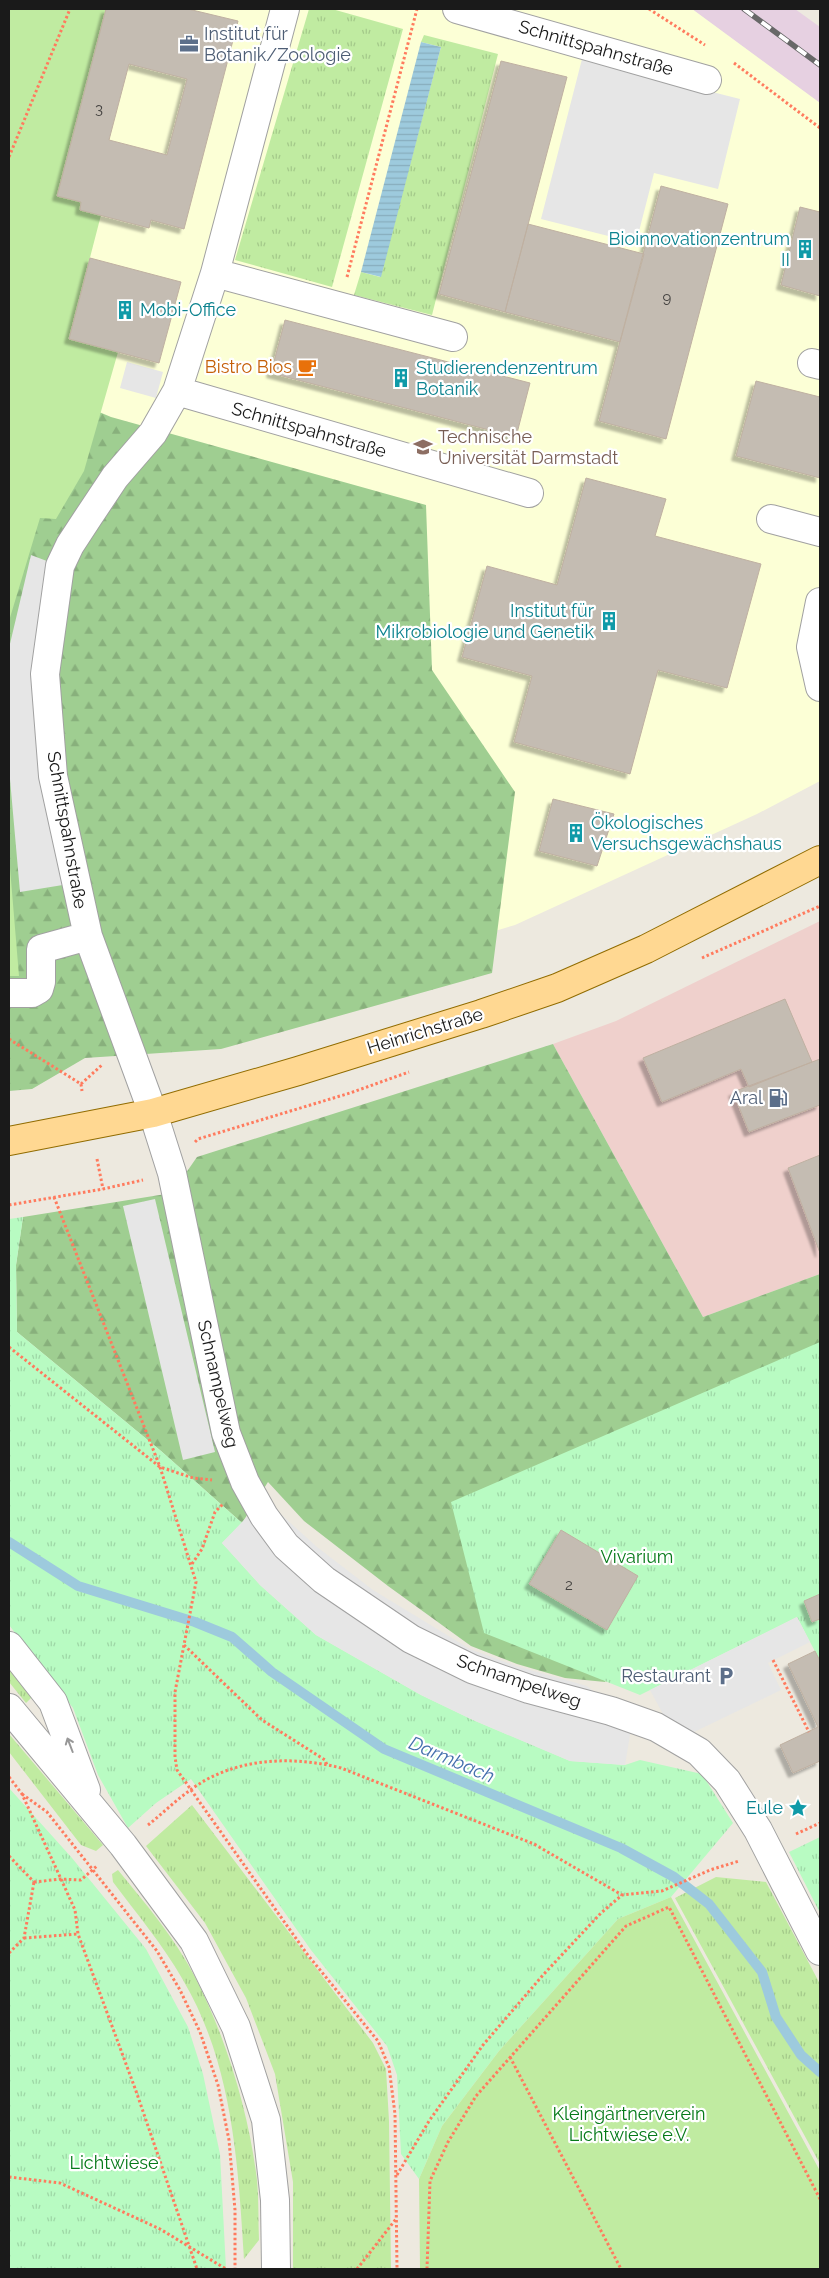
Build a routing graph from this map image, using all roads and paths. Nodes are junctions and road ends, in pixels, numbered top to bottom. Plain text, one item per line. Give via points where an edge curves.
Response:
1 (70, 9) edge
2 (285, 9) edge
3 (417, 9) edge
4 (456, 9) edge
5 (707, 80) dead end
6 (9, 157) edge
7 (215, 273) junction
8 (340, 305) junction
9 (453, 337) dead end
10 (177, 391) junction
11 (529, 494) dead end
12 (772, 519) dead end
13 (820, 532) edge
14 (820, 602) edge
15 (820, 688) edge
16 (820, 860) edge
17 (88, 936) junction
18 (9, 993) edge
19 (9, 1039) edge
20 (82, 1091) dead end
21 (154, 1113) junction
22 (9, 1141) edge
23 (97, 1158) dead end
24 (172, 1173) junction
25 (104, 1189) junction
26 (54, 1197) junction
27 (9, 1205) edge
28 (9, 1347) edge
29 (160, 1467) junction
30 (245, 1482) junction
31 (191, 1564) junction
32 (184, 1644) junction
33 (9, 1646) edge
34 (773, 1660) dead end
35 (9, 1708) edge
36 (809, 1732) dead end
37 (327, 1765) junction
38 (9, 1777) edge
39 (190, 1790) junction
40 (22, 1794) junction
41 (93, 1807) junction
42 (142, 1830) dead end
43 (9, 1856) edge
44 (99, 1864) dead end
45 (93, 1870) junction
46 (710, 1870) dead end
47 (61, 1879) junction
48 (34, 1882) junction
49 (622, 1895) junction
50 (78, 1934) junction
51 (24, 1938) junction
52 (820, 1952) edge
53 (9, 1953) edge
54 (510, 2058) junction
55 (9, 2176) edge
56 (396, 2176) junction
57 (820, 2199) edge
58 (396, 2219) junction
59 (188, 2244) junction
60 (198, 2269) edge
61 (226, 2269) edge
62 (235, 2269) edge
63 (276, 2269) edge
64 (357, 2269) edge
65 (397, 2269) edge
66 (428, 2269) edge
67 (621, 2269) edge

1 - 6 path
2 - 7 street, Schnittspahnstraße
3 - 8 path
4 - 5 street, Schnittspahnstraße
7 - 8 street
7 - 10 street, Schnittspahnstraße
8 - 9 street
10 - 11 street, Schnittspahnstraße
10 - 17 street, Schnittspahnstraße via 153,433 115,477 70,545 60,566 45,674 53,776
12 - 13 street
14 - 15 street via 811,647
16 - 21 main road, Heinrichstraße via 646,949 556,988 298,1071
17 - 18 street via 41,949 39,989 32,993
17 - 21 street, Schnittspahnstraße
19 - 20 path via 81,1084
21 - 22 main road, Heinrichstraße
21 - 24 street, Schnampelweg
23 - 25 path
24 - 25 path
24 - 30 street, Schnampelweg via 226,1433
25 - 26 path
26 - 27 path
26 - 29 path
28 - 29 path
29 - 30 path via 193,1478
29 - 31 path
30 - 31 path via 215,1512 202,1549
30 - 52 street, Schnampelweg via 286,1546 324,1580 411,1639 472,1669 656,1727 699,1752 727,1781 758,1830
31 - 32 path via 196,1582
32 - 37 path via 262,1720 325,1760
32 - 39 path via 175,1692 175,1757 177,1770
41 -> 33 street via 54,1702
34 - 36 path
35 - 41 street
37 - 39 path via 312,1761 260,1762 231,1769
37 - 49 path via 534,1844
38 - 40 path
39 - 42 path
39 - 56 path via 307,1954 378,2041 389,2067 395,2114
40 - 45 path via 46,1812
40 - 47 path
41 - 63 street via 194,1941 236,2027 266,2120 275,2200
43 - 48 path
44 - 45 path
45 - 47 path via 81,1880
45 - 62 path via 157,1951 200,2032 218,2085 228,2140 235,2210
46 - 49 path via 662,1892
47 - 48 path
47 - 50 path via 75,1910
48 - 51 path
49 - 56 path via 543,1975 483,2045 429,2121
50 - 51 path
50 - 59 path
51 - 53 path
54 - 57 path via 626,1926 669,1907
54 - 66 path via 476,2096 448,2142 430,2181
54 - 67 path
55 - 59 path via 60,2183
56 - 58 path
58 - 64 path
58 - 65 path
59 - 60 path
59 - 61 path

